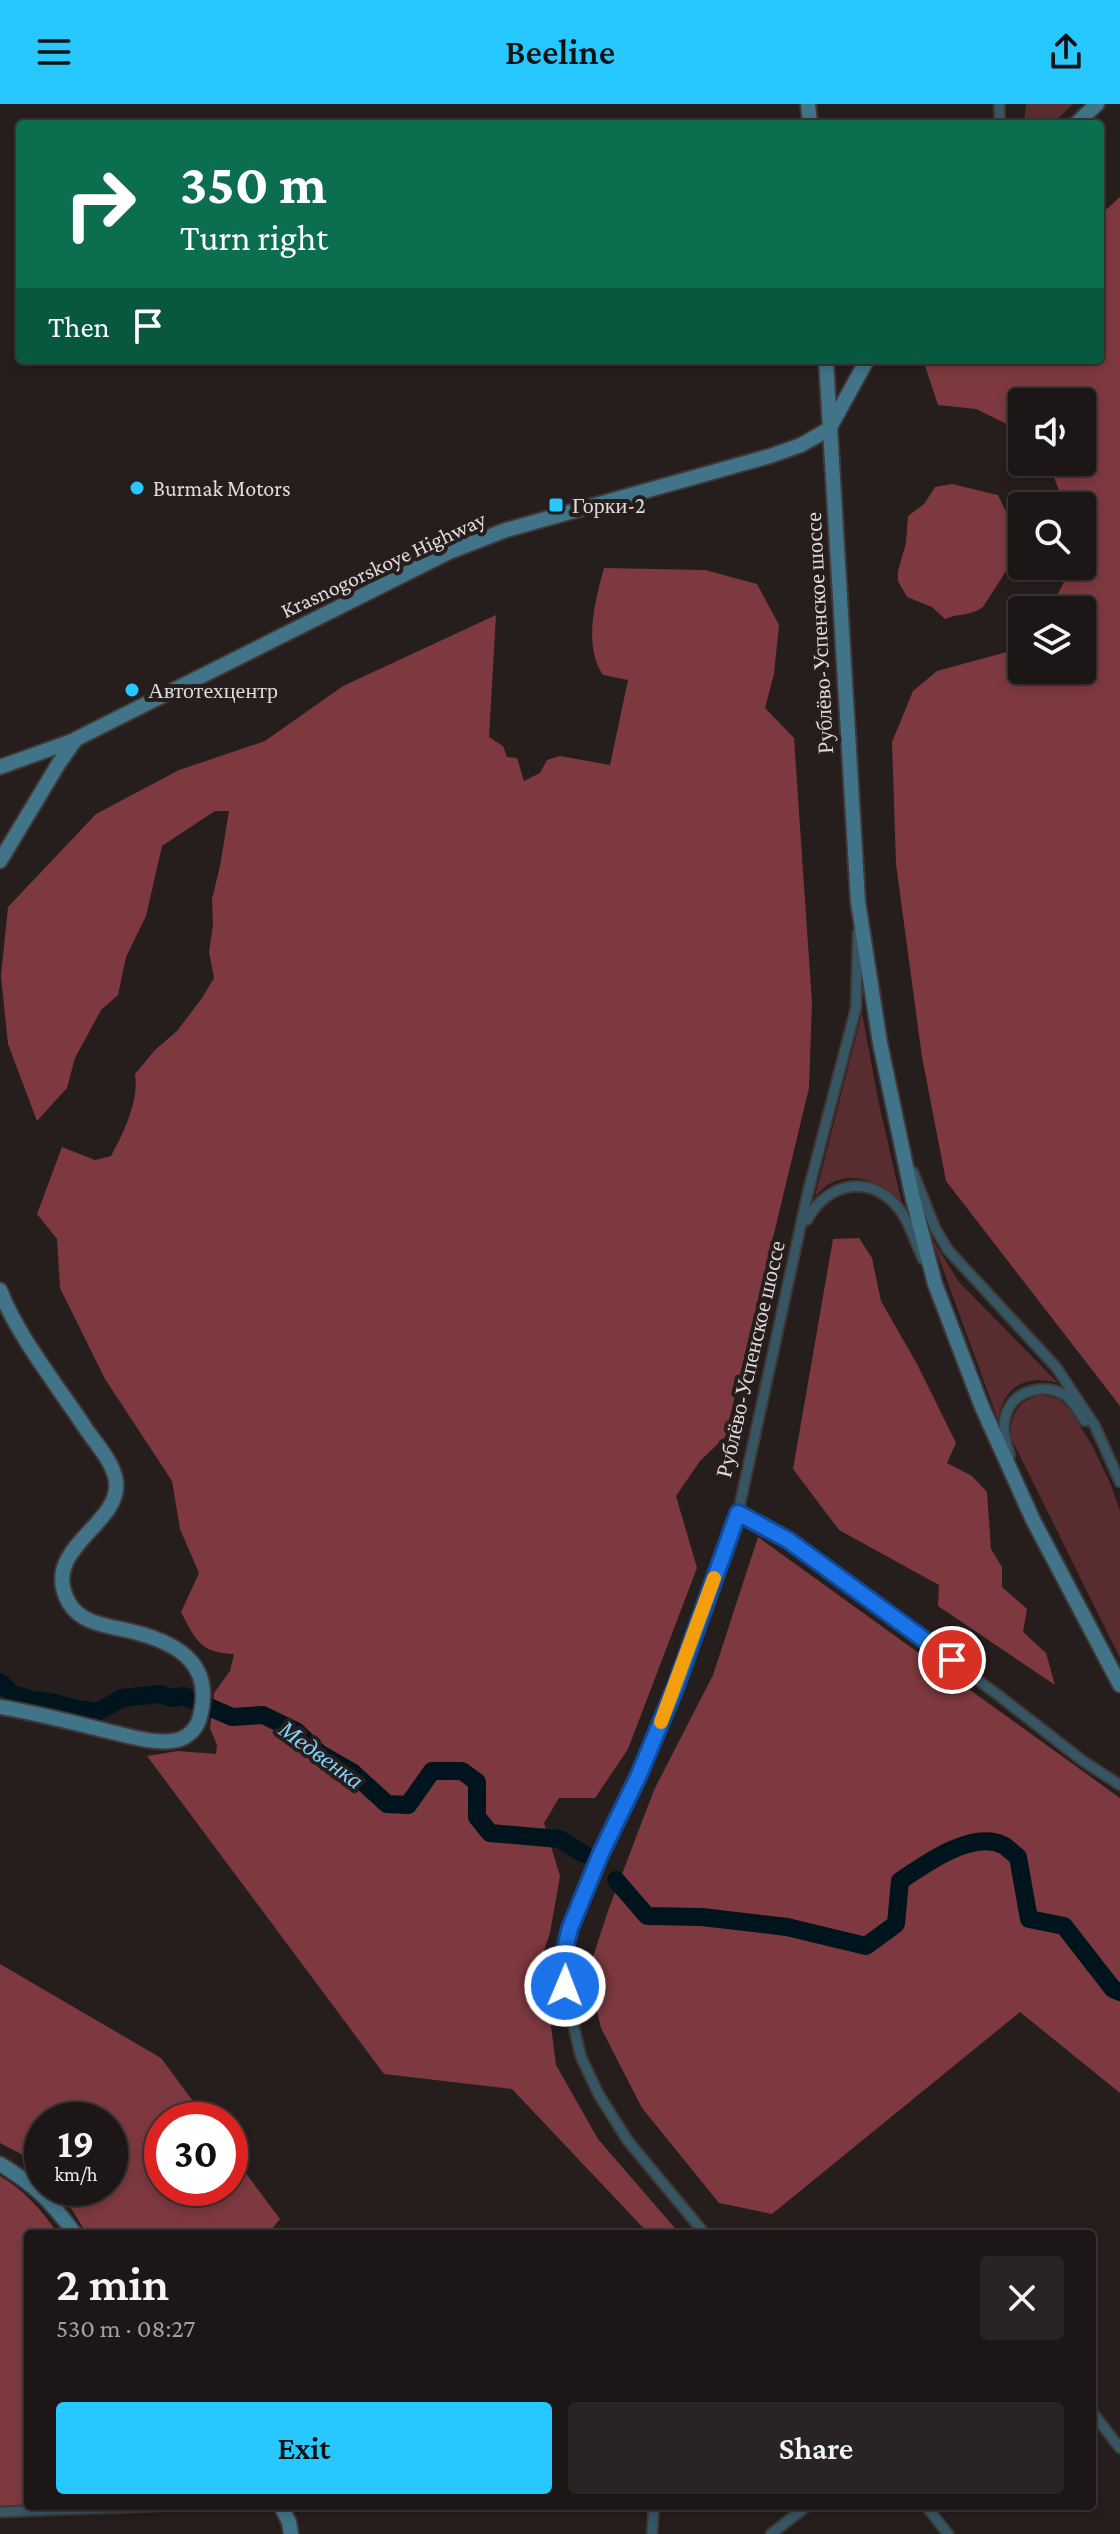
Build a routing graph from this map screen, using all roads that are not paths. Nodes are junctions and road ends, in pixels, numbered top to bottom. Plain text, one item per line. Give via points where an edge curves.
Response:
1 (1097, 104) edge
2 (1080, 120) edge
3 (826, 364) edge
4 (865, 364) edge
5 (829, 429) junction
6 (76, 739) junction
7 (0, 767) edge
8 (0, 861) edge
9 (858, 902) junction
10 (895, 1117) junction
11 (801, 1230) junction
12 (935, 1284) junction
13 (0, 1290) edge
14 (1110, 1456) junction
15 (1120, 1482) edge
16 (738, 1513) junction
17 (1033, 1520) junction
18 (1120, 1685) edge
19 (0, 1707) edge
20 (1120, 1785) edge
21 (0, 2164) edge
22 (72, 2230) edge
23 (702, 2230) edge
24 (1096, 2417) edge
25 (1120, 2448) edge
26 (52, 2510) edge
27 (283, 2510) edge
28 (654, 2510) edge
29 (802, 2510) edge
30 (929, 2510) edge
31 (0, 2512) edge
32 (291, 2534) edge
33 (652, 2534) edge
34 (771, 2534) edge
35 (948, 2534) edge

1 - 2 main road
3 - 5 main road, Рублёво-Успенское шоссе
4 - 5 main road
5 - 6 main road, Krasnogorskoye Highway via 770,456 506,530 449,552
5 - 9 main road, Рублёво-Успенское шоссе
6 - 7 main road
6 - 8 main road, Krasnogorskoye Highway
9 - 10 main road, Рублёво-Успенское шоссе
9 - 11 street, Рублёво-Успенское шоссе via 856,1008
10 - 12 main road, Рублёво-Успенское шоссе
10 - 14 street via 920,1193 948,1250 1056,1367
11 - 12 street via 830,1192 846,1186 877,1191 902,1213
11 - 16 street, Рублёво-Успенское шоссе
12 - 17 main road, Рублёво-Успенское шоссе
13 - 19 main road via 19,1328 106,1458 116,1484 107,1511 75,1546 67,1563 68,1601 88,1620 170,1646 194,1664 203,1690 199,1720 179,1740 153,1741
14 - 15 street
14 - 17 street via 1063,1394 1038,1389 1017,1398 1006,1413 1004,1432
16 - 20 street via 788,1540
16 - 23 street, Рублёво-Успенское шоссе via 676,1686 570,1928 560,1969 581,2057 599,2095 628,2141
17 - 18 main road, Рублёво-Успенское шоссе
21 - 22 main road via 29,2182
24 - 25 street
26 - 31 street
27 - 32 main road
28 - 33 street
29 - 34 street
30 - 35 street

